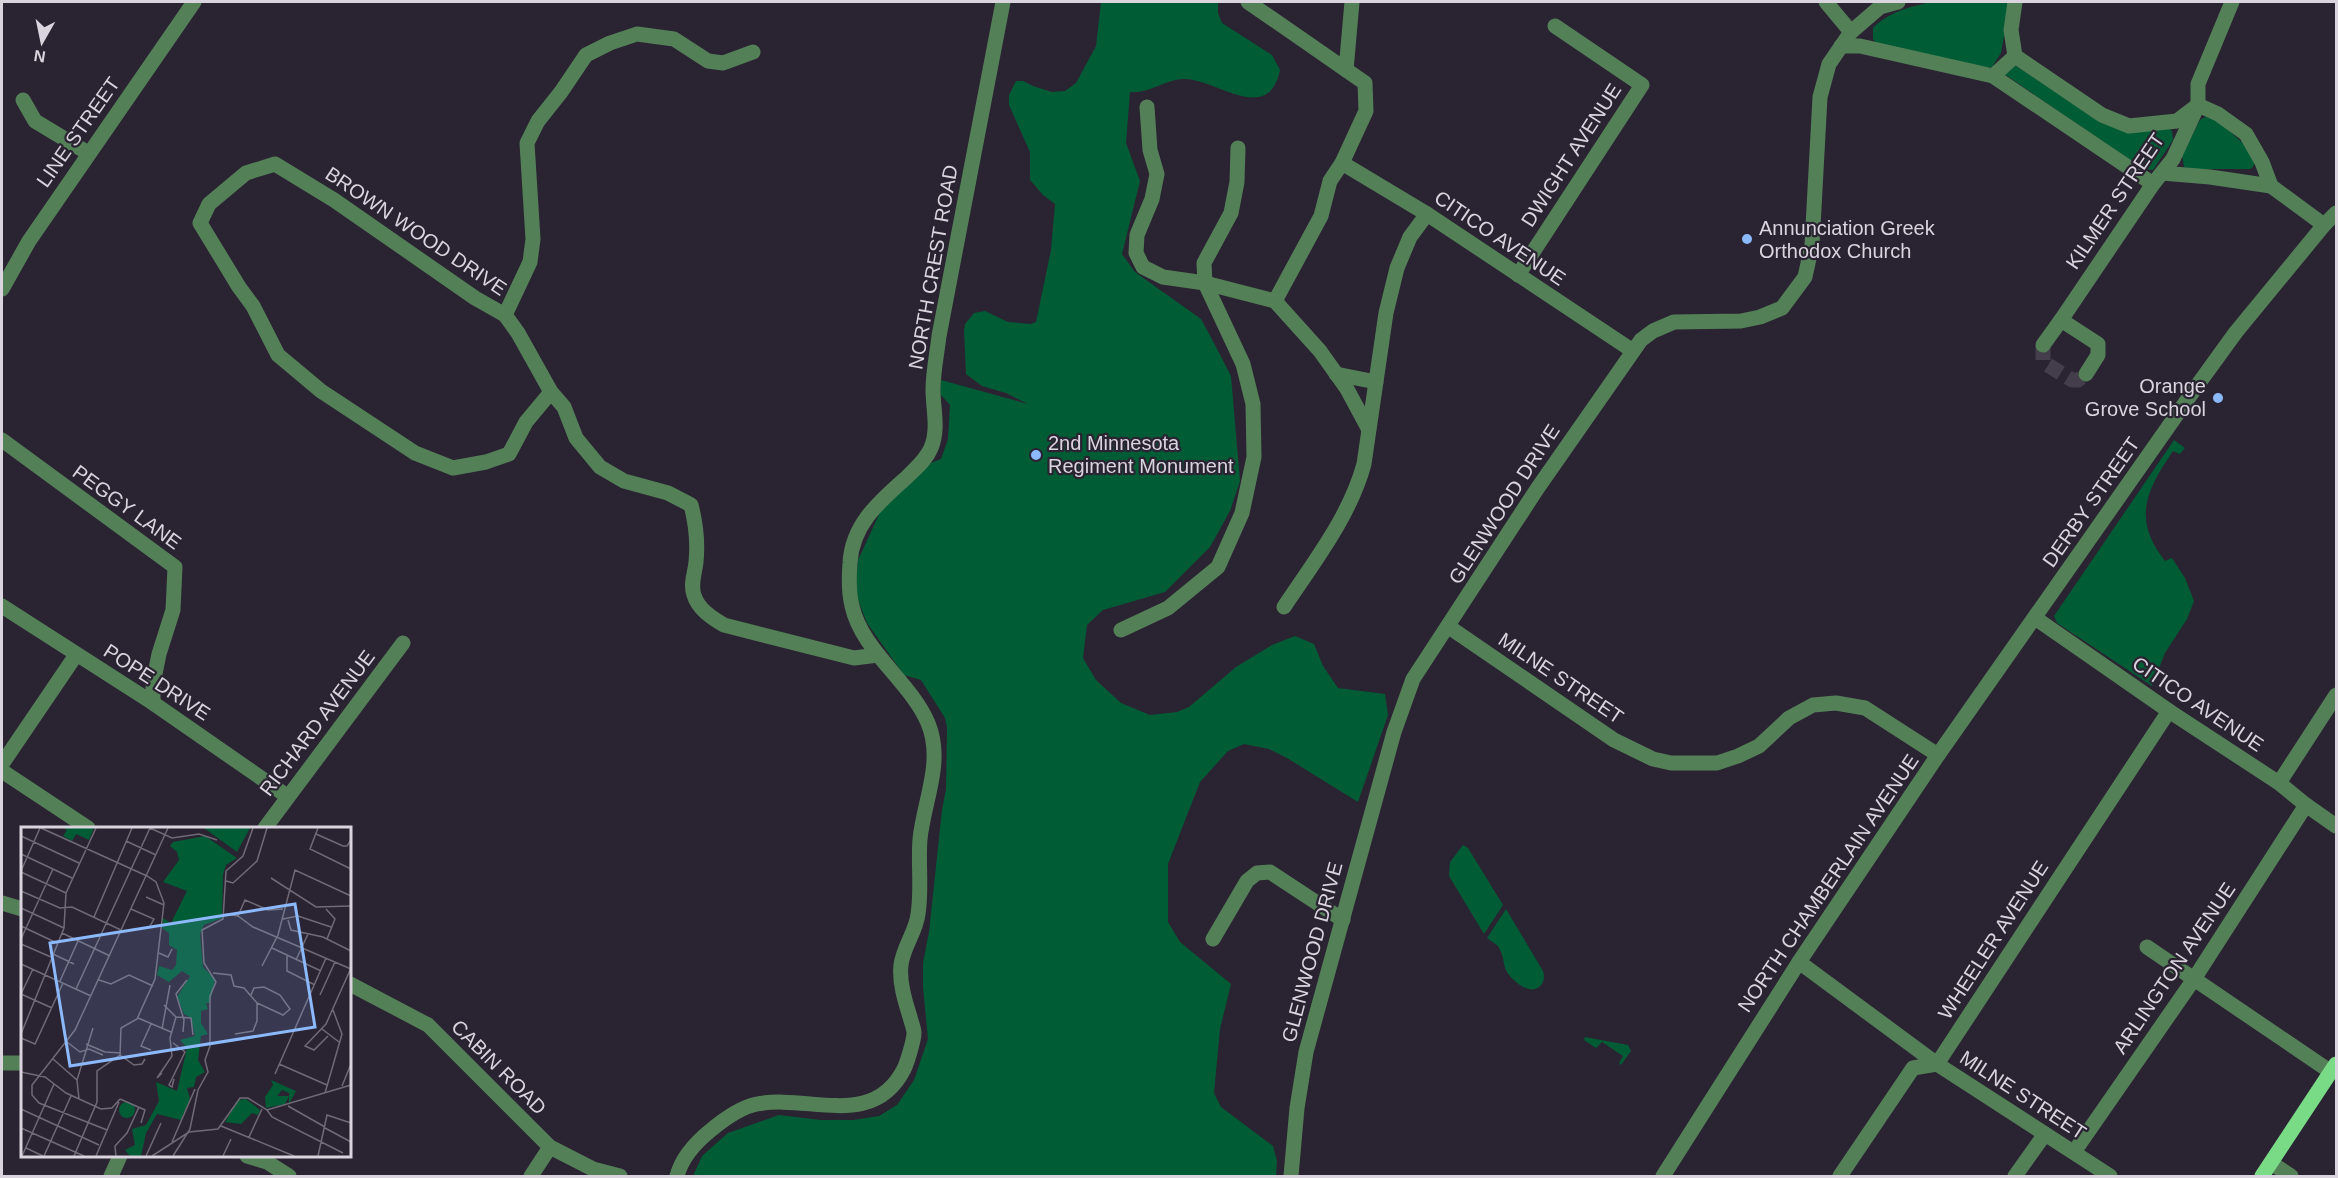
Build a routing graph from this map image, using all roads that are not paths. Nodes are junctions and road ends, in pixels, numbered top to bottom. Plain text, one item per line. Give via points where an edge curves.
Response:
1 (194, 2) edge
2 (1004, 2) edge
3 (1248, 2) edge
4 (1352, 2) edge
5 (1826, 2) edge
6 (1898, 2) edge
7 (2015, 2) edge
8 (2232, 2) edge
9 (1555, 27) dead end
10 (1851, 32) junction
11 (1842, 46) junction
12 (753, 52) dead end
13 (2016, 56) junction
14 (1346, 70) junction
15 (1993, 76) junction
16 (24, 100) dead end
17 (2198, 105) junction
18 (1147, 107) dead end
19 (1238, 148) dead end
20 (88, 153) junction
21 (1342, 163) junction
22 (2158, 178) junction
23 (2271, 186) junction
24 (2337, 213) edge
25 (1427, 214) junction
26 (2324, 225) junction
27 (1518, 275) junction
28 (1205, 283) junction
29 (2, 289) edge
30 (1275, 301) junction
31 (504, 315) junction
32 (2061, 320) junction
33 (2043, 345) dead end
34 (1632, 351) junction
35 (1336, 374) junction
36 (2086, 374) dead end
37 (1376, 382) junction
38 (551, 392) junction
39 (1368, 428) junction
40 (2, 440) edge
41 (2, 606) edge
42 (1284, 607) dead end
43 (2035, 618) junction
44 (1449, 627) junction
45 (1121, 630) dead end
46 (403, 643) dead end
47 (76, 655) junction
48 (878, 655) junction
49 (2337, 695) edge
50 (153, 703) junction
51 (2169, 711) junction
52 (1938, 755) junction
53 (2, 764) edge
54 (2, 771) edge
55 (2279, 783) junction
56 (287, 796) junction
57 (2306, 805) junction
58 (2337, 826) edge
59 (86, 827) edge
60 (266, 827) edge
61 (2, 903) edge
62 (21, 909) edge
63 (1343, 920) junction
64 (1213, 939) dead end
65 (2147, 947) dead end
66 (1799, 962) junction
67 (2194, 979) junction
68 (351, 985) edge
69 (2, 1063) edge
70 (21, 1063) edge
71 (1937, 1064) junction
72 (2334, 1068) edge
73 (2045, 1134) junction
74 (550, 1147) junction
75 (2074, 1152) junction
76 (119, 1157) edge
77 (253, 1157) edge
78 (2271, 1163) junction
79 (111, 1176) edge
80 (289, 1176) edge
81 (531, 1176) edge
82 (620, 1176) edge
83 (676, 1176) edge
84 (1291, 1176) edge
85 (1664, 1176) edge
86 (1840, 1176) edge
87 (2014, 1176) edge
88 (2110, 1176) edge
89 (2262, 1176) edge
90 (2291, 1176) edge

1 - 20 street, LINE STREET
2 - 48 street, NORTH CREST ROAD via 939,336 933,392 936,429 931,448 921,464 874,506 857,531 850,561 852,606
3 - 14 street
4 - 14 street
5 - 10 street
6 - 10 street, GLENWOOD DRIVE via 1880,8
7 - 13 street via 2011,30
8 - 17 street, KILMER STREET via 2198,84
9 - 27 street, DWIGHT AVENUE via 1642,85
10 - 11 street, GLENWOOD DRIVE
11 - 15 street via 1860,46
11 - 34 street, GLENWOOD DRIVE via 1829,64 1820,97 1812,245 1805,277 1782,308 1741,321 1674,322 1653,331
12 - 31 street via 723,63 708,61 674,39 638,34 586,55 538,120 527,143 533,210 530,262
13 - 15 street
13 - 17 street via 2102,115 2129,126 2176,121
14 - 21 street via 1365,83 1366,111
15 - 22 street
16 - 20 street via 35,121
17 - 22 street, KILMER STREET via 2173,159
17 - 23 street via 2246,134
18 - 28 street via 1150,150 1157,174 1137,236 1136,253 1143,267 1163,277
19 - 28 street via 1231,213 1204,263
20 - 29 street, LINE STREET
21 - 25 street, CITICO AVENUE
21 - 30 street via 1330,181 1321,216
22 - 23 street via 2210,177
22 - 32 street, KILMER STREET
23 - 26 street
24 - 26 street, DERBY STREET
25 - 27 street, CITICO AVENUE
25 - 37 street via 1410,237 1397,268
26 - 43 street, DERBY STREET via 2230,340
27 - 34 street, CITICO AVENUE
28 - 30 street
28 - 45 street via 1243,364 1253,404 1254,457 1242,513 1218,567 1168,608
30 - 35 street
31 - 38 street, BROWN WOOD DRIVE
31 - 38 street, BROWN WOOD DRIVE via 275,164 246,173 209,204 200,224 253,306 278,355 321,391 415,453 453,468 509,454 526,422
32 - 33 street, KILMER STREET
32 - 36 street via 2098,344 2098,355
34 - 44 street, GLENWOOD DRIVE
35 - 37 street
35 - 39 street
37 - 39 street
38 - 48 street, BROWN WOOD DRIVE via 564,407 576,438 600,468 624,481 668,493 691,505 696,524 694,596 706,614 724,625 854,658
39 - 42 street via 1358,487
40 - 50 street, PEGGY LANE via 175,567 173,610 159,654
41 - 47 street, POPE DRIVE
43 - 51 street, CITICO AVENUE
43 - 52 street, NORTH CHAMBERLAIN AVENUE
44 - 52 street, MILNE STREET via 1614,740 1653,759 1717,763 1759,746 1789,718 1813,705 1836,704 1865,708
44 - 63 street, GLENWOOD DRIVE via 1413,679
46 - 56 street, RICHARD AVENUE
47 - 50 street, POPE DRIVE
47 - 53 street
48 - 83 street, NORTH CREST ROAD via 906,688 928,723 935,756 921,835 918,916 901,962 901,980 914,1033 904,1068 890,1088 872,1101 856,1106 781,1101 754,1104 720,1122 695,1143
49 - 55 street
50 - 56 street, POPE DRIVE
51 - 55 street, CITICO AVENUE
51 - 71 street, WHEELER AVENUE
52 - 66 street, NORTH CHAMBERLAIN AVENUE
54 - 59 street
55 - 57 street, CITICO AVENUE
56 - 60 street, RICHARD AVENUE
57 - 58 street, CITICO AVENUE
57 - 67 street, ARLINGTON AVENUE
61 - 62 street
63 - 64 street via 1270,872 1257,873 1247,881
63 - 84 street, GLENWOOD DRIVE via 1306,1052
65 - 67 street
66 - 71 street, MILNE STREET
66 - 85 street, NORTH CHAMBERLAIN AVENUE
67 - 72 street
67 - 75 street, ARLINGTON AVENUE
68 - 74 street, CABIN ROAD via 428,1025
69 - 70 street
71 - 73 street, MILNE STREET
71 - 86 street via 1913,1068
72 - 78 main road
73 - 75 street, MILNE STREET
73 - 87 street
74 - 81 street
74 - 82 street, CABIN ROAD via 593,1169
75 - 88 street, MILNE STREET
76 - 79 street
77 - 80 street
78 - 89 main road
78 - 90 street

